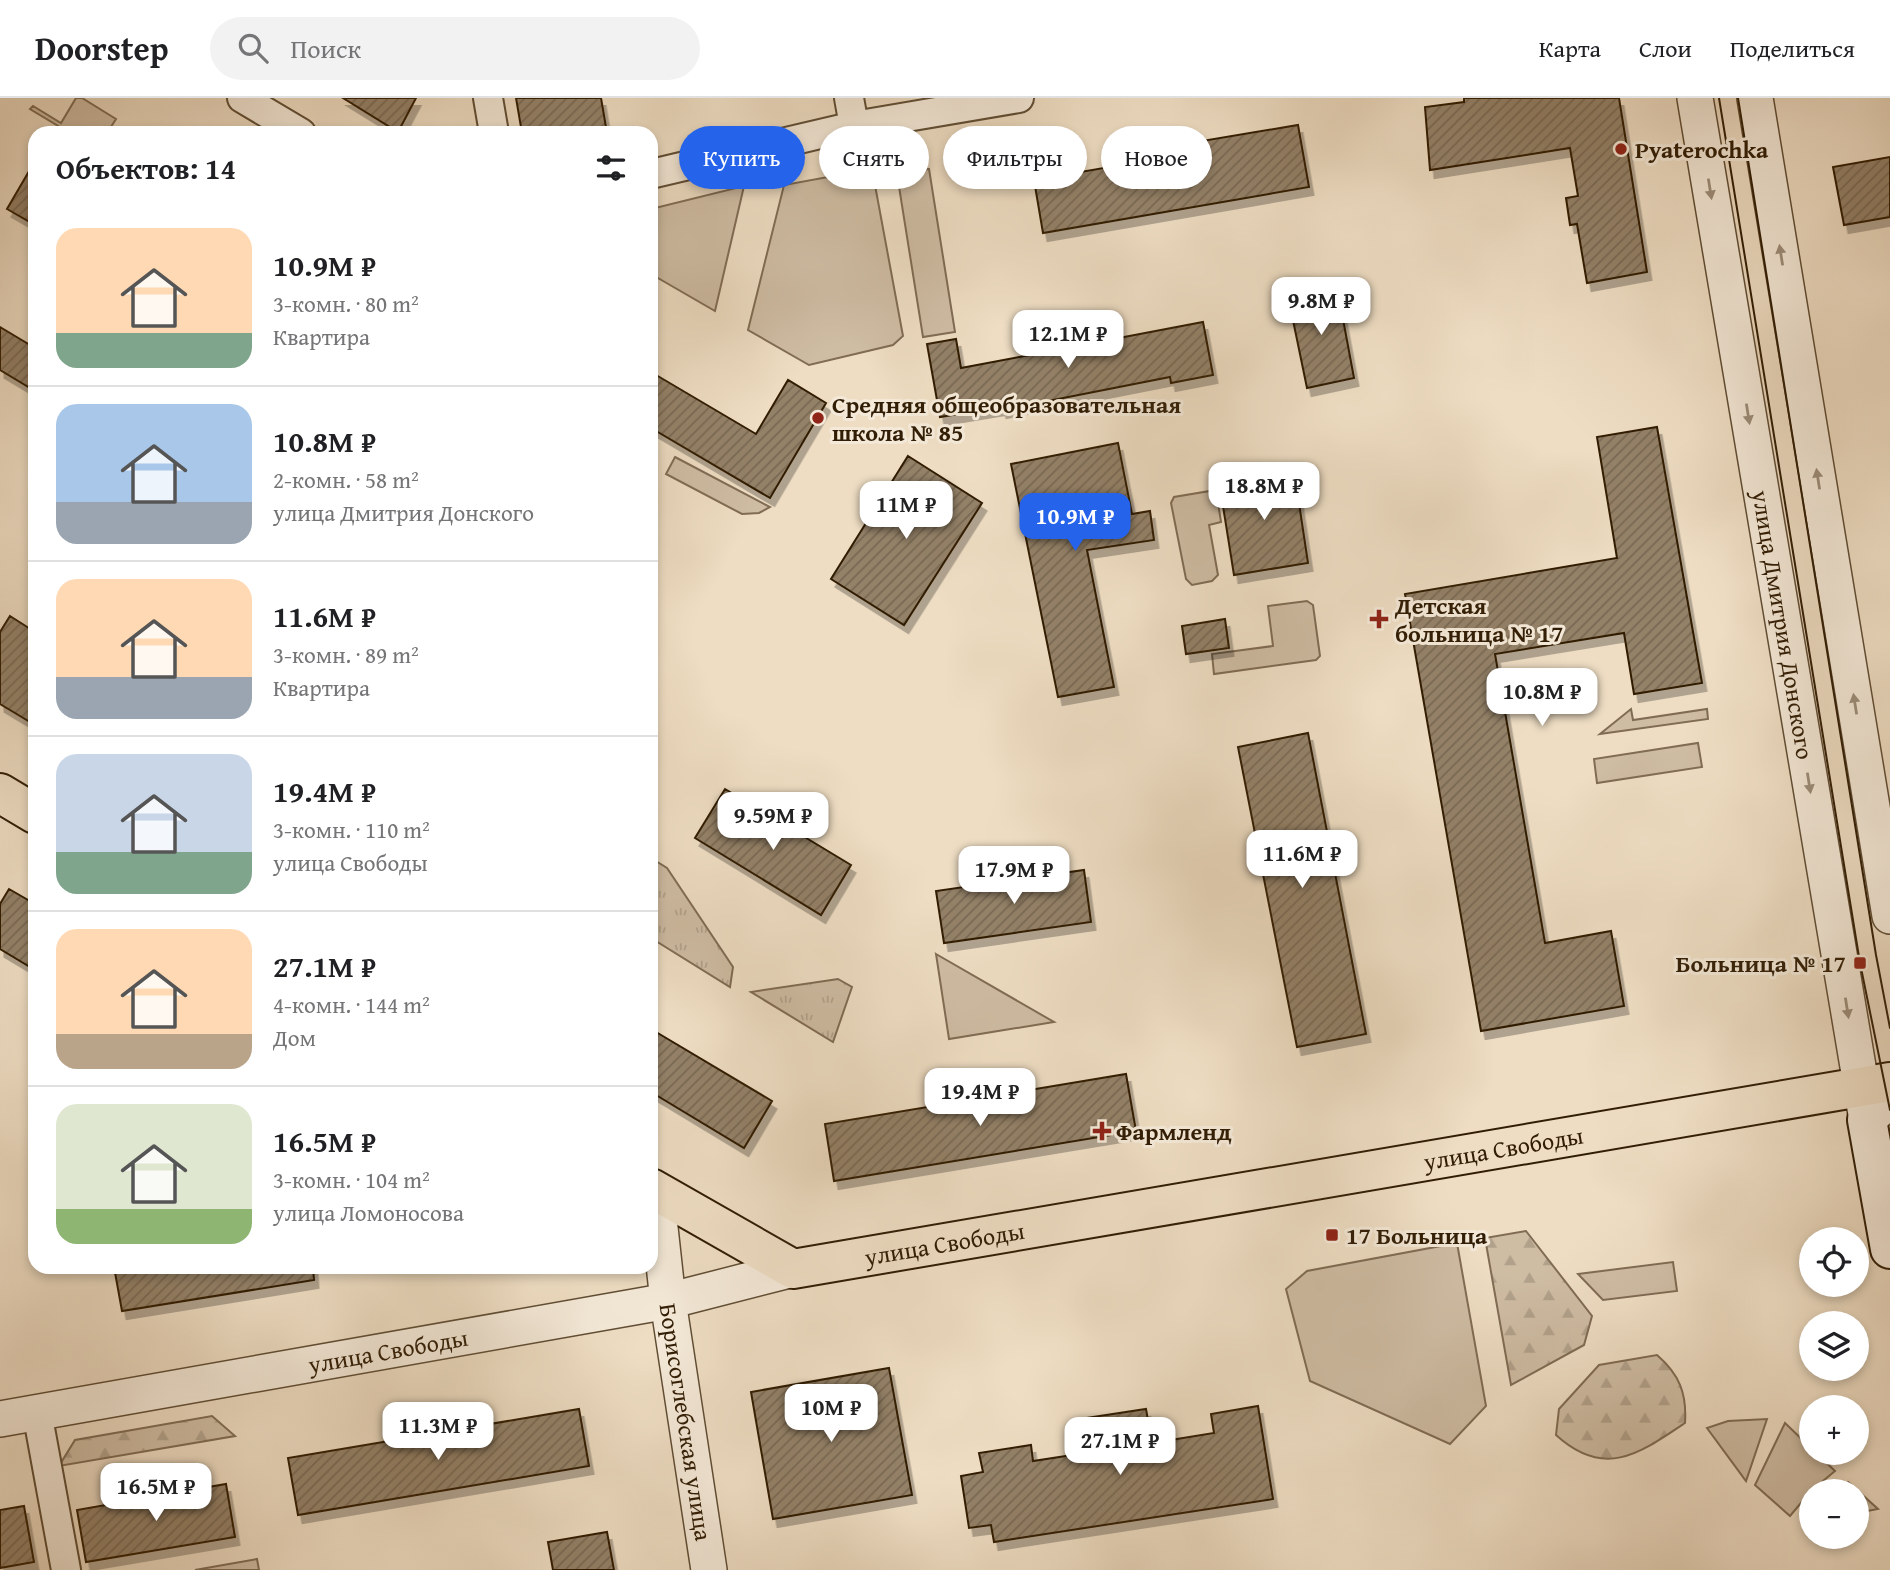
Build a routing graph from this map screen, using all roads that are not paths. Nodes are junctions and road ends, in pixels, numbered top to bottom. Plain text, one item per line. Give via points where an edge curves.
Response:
1 (242, 98) edge
2 (488, 98) edge
3 (849, 98) edge
4 (1019, 98) edge
5 (1695, 98) edge
6 (1755, 98) edge
7 (289, 126) edge
8 (493, 126) edge
9 (854, 126) joint
10 (819, 134) edge
11 (658, 172) edge
12 (0, 793) edge
13 (28, 810) edge
14 (1890, 916) edge
15 (1877, 1098) edge
16 (658, 1193) edge
17 (658, 1227) edge
18 (1890, 1249) edge
19 (793, 1269) junction
20 (668, 1301) junction
21 (37, 1412) junction
22 (0, 1419) edge
23 (66, 1570) edge
24 (709, 1570) edge

1 - 7 street
2 - 8 street
3 - 9 street
4 - 9 street
5 -> 15 street, улица Дмитрия Донского
14 -> 6 street
10 - 11 street
12 - 13 main road
15 - 18 main road
15 - 19 main road, улица Свободы
16 - 19 main road
17 - 20 street, Борисоглебская улица
19 - 20 street, улица Свободы
20 - 21 street, улица Свободы
20 - 24 street, Борисоглебская улица
21 - 22 street, улица Свободы
21 - 23 street

